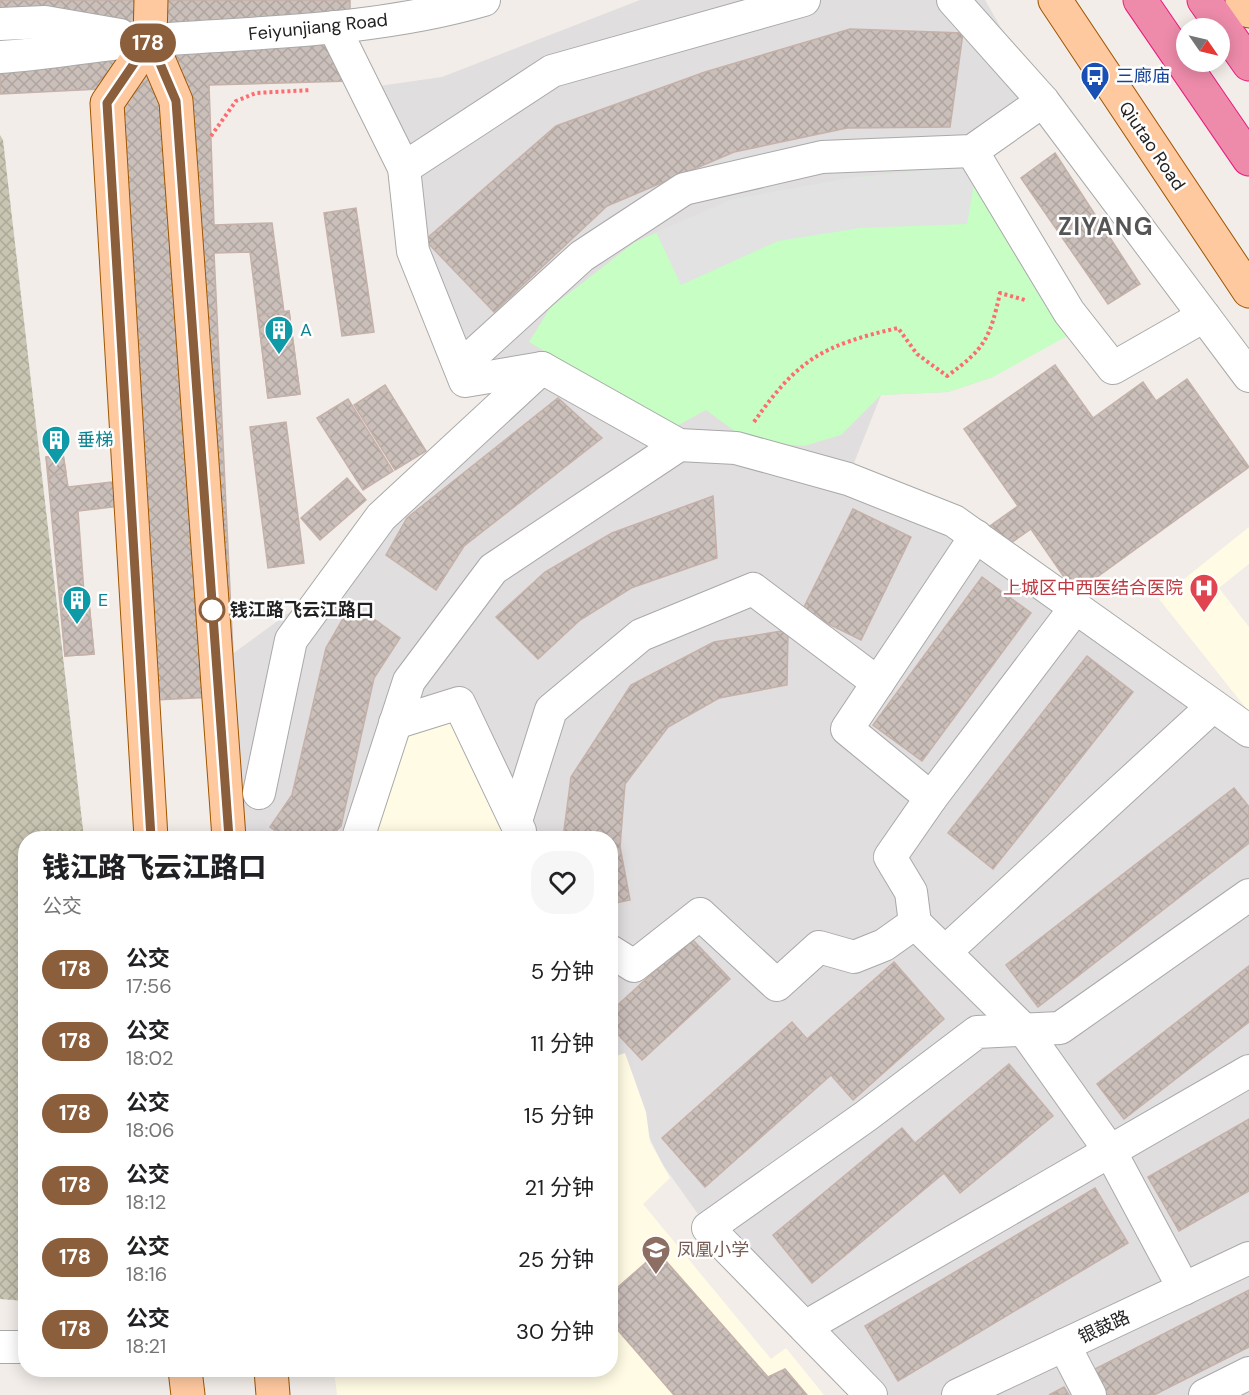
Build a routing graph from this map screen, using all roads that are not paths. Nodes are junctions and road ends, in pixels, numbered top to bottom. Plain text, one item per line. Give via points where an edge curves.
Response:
1 (151, 0) edge
2 (484, 0) edge
3 (804, 0) edge
4 (953, 0) edge
5 (1055, 0) edge
6 (1140, 0) edge
7 (1204, 0) edge
8 (1242, 0) edge
9 (1249, 11) edge
10 (0, 24) edge
11 (334, 27) junction
12 (150, 40) junction
13 (0, 57) edge
14 (1249, 64) edge
15 (1044, 100) junction
16 (972, 151) junction
17 (1249, 159) edge
18 (404, 168) junction
19 (1249, 291) edge
20 (1204, 316) junction
21 (460, 367) junction
22 (542, 368) junction
23 (1249, 376) edge
24 (680, 445) junction
25 (976, 536) junction
26 (1076, 607) junction
27 (878, 682) junction
28 (1214, 706) junction
29 (395, 723) junction
30 (1249, 731) edge
31 (259, 793) dead end
32 (931, 798) junction
33 (520, 830) edge
34 (152, 831) edge
35 (228, 831) edge
36 (360, 831) edge
37 (1249, 895) edge
38 (915, 922) junction
39 (945, 952) junction
40 (618, 956) edge
41 (1024, 1030) junction
42 (1249, 1071) edge
43 (1110, 1151) junction
44 (1249, 1258) edge
45 (1184, 1289) junction
46 (805, 1327) junction
47 (1064, 1345) junction
48 (0, 1347) edge
49 (18, 1347) edge
50 (1249, 1373) edge
51 (186, 1377) edge
52 (272, 1377) edge
53 (188, 1395) edge
54 (273, 1395) edge
55 (871, 1395) edge
56 (958, 1395) edge
57 (1090, 1395) edge
58 (1205, 1395) edge

1 - 12 main road
2 - 11 street, Feiyunjiang Road via 444,11
3 - 18 street via 552,71
4 - 15 street
5 - 19 main road, Qiutao Road
6 - 17 highway
7 - 14 highway
8 - 9 main road
10 - 12 street, Feiyunjiang Road via 45,22
11 - 12 street, Feiyunjiang Road
11 - 18 street
12 - 13 street, Feiyunjiang Road
12 - 34 main road via 107,103
12 - 35 main road via 176,101
15 - 16 street
15 - 20 street
16 - 20 street via 1069,312 1113,368
16 - 21 street via 822,157 684,189 582,256
18 - 21 street via 413,251
20 - 23 street
21 - 22 street via 465,381
22 - 24 street
22 - 31 street via 381,517 291,640
24 - 25 street via 736,447 848,479 954,521
24 - 29 street via 493,569 409,681
25 - 26 street
25 - 27 street
26 - 28 street
26 - 32 street
27 - 32 street via 848,729
27 - 33 street via 753,589 641,635 551,710
28 - 30 street
28 - 39 street
29 - 33 street via 459,703
29 - 36 street
32 - 38 street via 890,857 911,892
37 - 41 street via 1060,1029
38 - 39 street
38 - 40 street via 884,945 854,957 819,947 777,985 700,914 634,966
39 - 41 street
41 - 43 street
41 - 46 street via 977,1032 708,1228
42 - 43 street
43 - 45 street
43 - 46 street
44 - 45 street, 银鼓路
45 - 47 street, 银鼓路
46 - 55 street
47 - 56 street, 银鼓路
47 - 57 street
48 - 49 street
50 - 58 street
51 - 53 main road
52 - 54 main road

